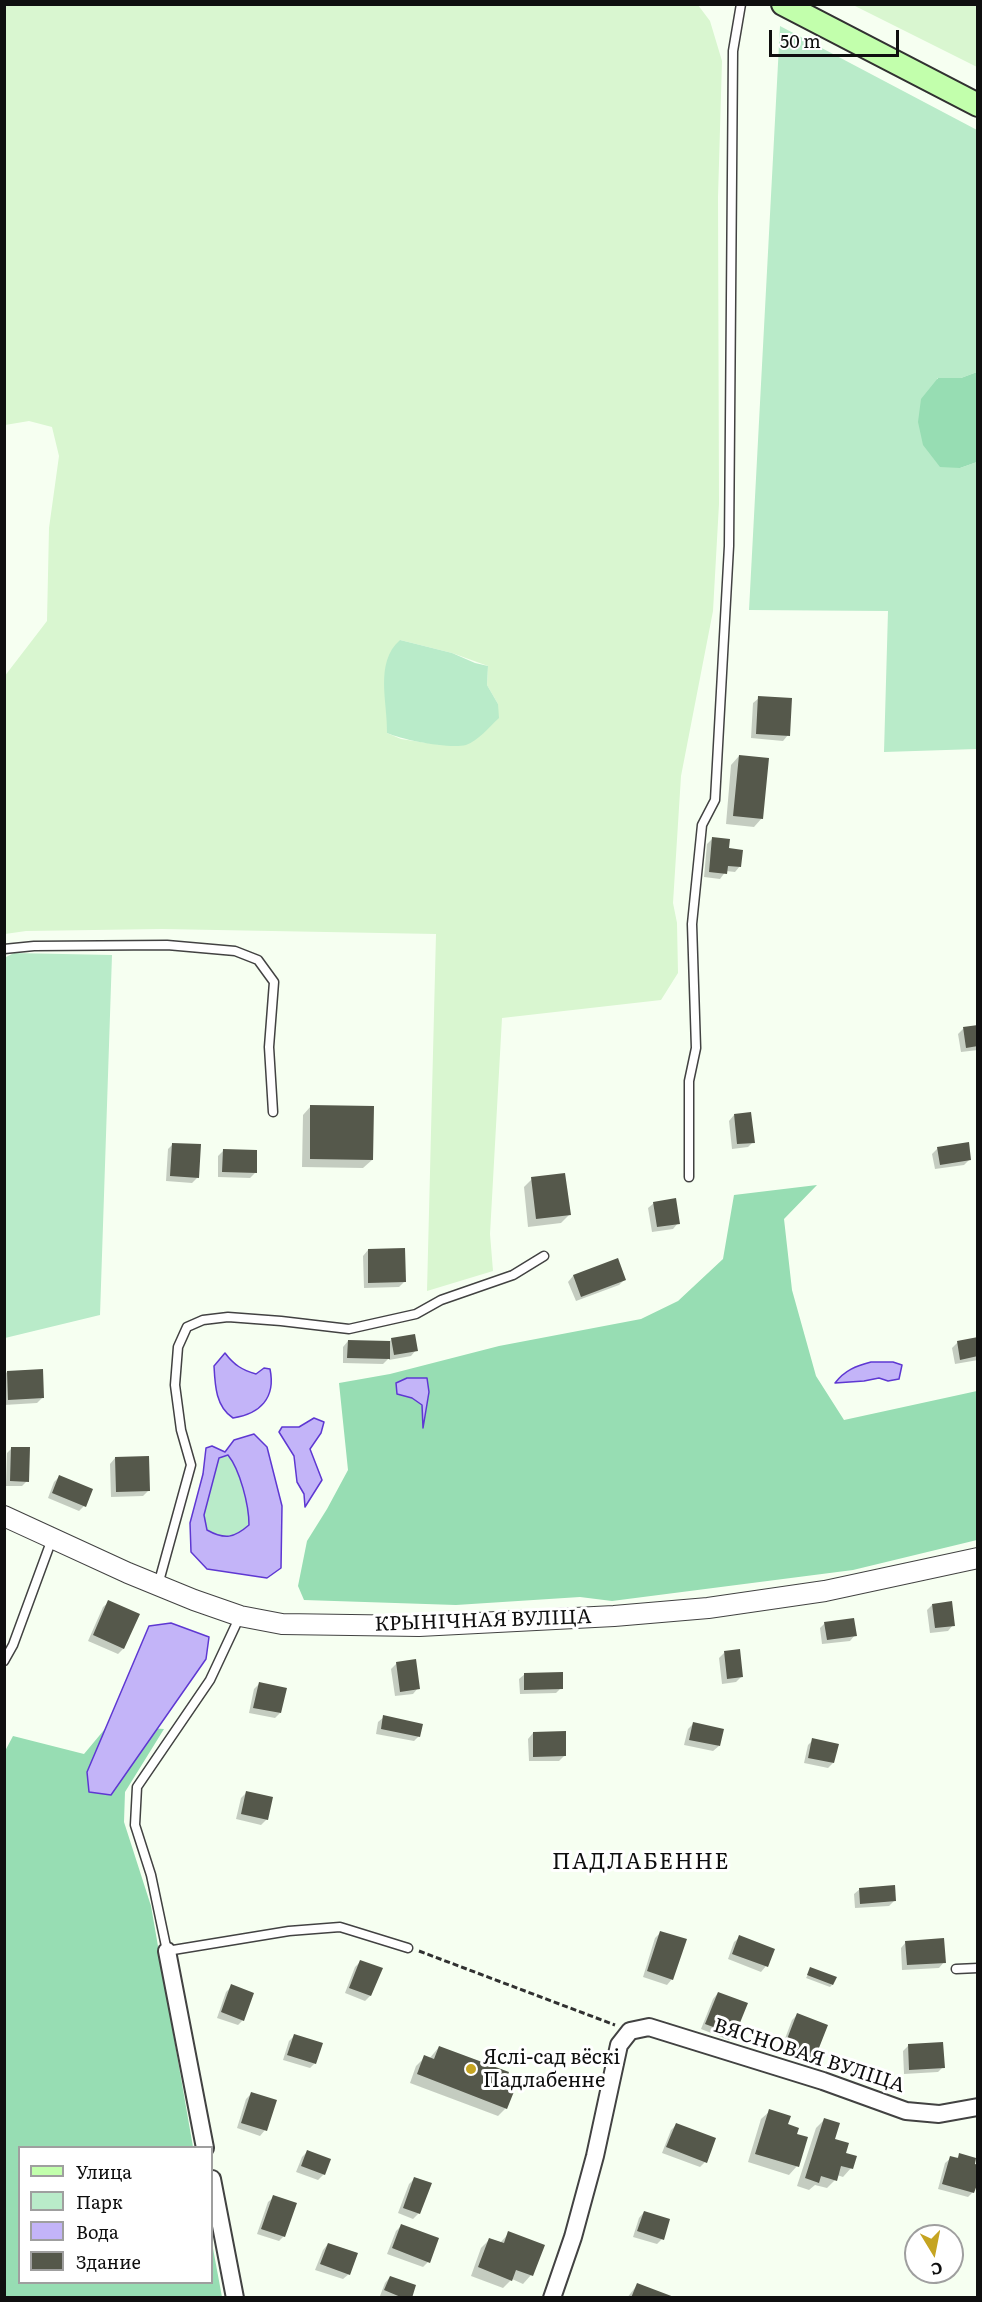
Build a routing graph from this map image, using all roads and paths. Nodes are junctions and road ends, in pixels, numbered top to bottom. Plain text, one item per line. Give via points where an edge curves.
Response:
1 (741, 4) edge
2 (783, 4) edge
3 (978, 105) edge
4 (4, 950) edge
5 (273, 1112) dead end
6 (689, 1177) dead end
7 (544, 1256) dead end
8 (4, 1516) edge
9 (52, 1538) junction
10 (978, 1558) edge
11 (158, 1585) junction
12 (240, 1616) junction
13 (4, 1662) edge
14 (408, 1948) joint
15 (167, 1951) junction
16 (978, 1968) edge
17 (956, 1970) dead end
18 (630, 2031) junction
19 (978, 2107) edge
20 (205, 2146) edge
21 (213, 2184) edge
22 (235, 2298) edge
23 (552, 2298) edge

1 - 6 lane via 733,51 729,546 715,800 702,825 692,924 696,1048 689,1081
2 - 3 main road
4 - 5 lane via 34,946 167,945 235,951 258,960 274,982 269,1047
7 - 11 lane via 513,1275 441,1300 416,1314 349,1329 228,1317 203,1320 187,1327 178,1347 175,1385 191,1465
8 - 9 street, КРЫНІЧНАЯ ВУЛІЦА
9 - 11 street, КРЫНІЧНАЯ ВУЛІЦА
9 - 13 lane
10 - 12 street, КРЫНІЧНАЯ ВУЛІЦА via 825,1591 708,1608 614,1616 350,1626 282,1624
11 - 12 street, КРЫНІЧНАЯ ВУЛІЦА
12 - 15 lane via 210,1680 137,1786 135,1825 151,1875
14 - 15 lane via 340,1927 289,1931
14 - 18 path
15 - 20 street
16 - 17 lane
18 - 19 street, ВЯСНОВАЯ ВУЛІЦА via 649,2027 906,2111 939,2114
18 - 23 street via 620,2045 595,2156
21 - 22 street

